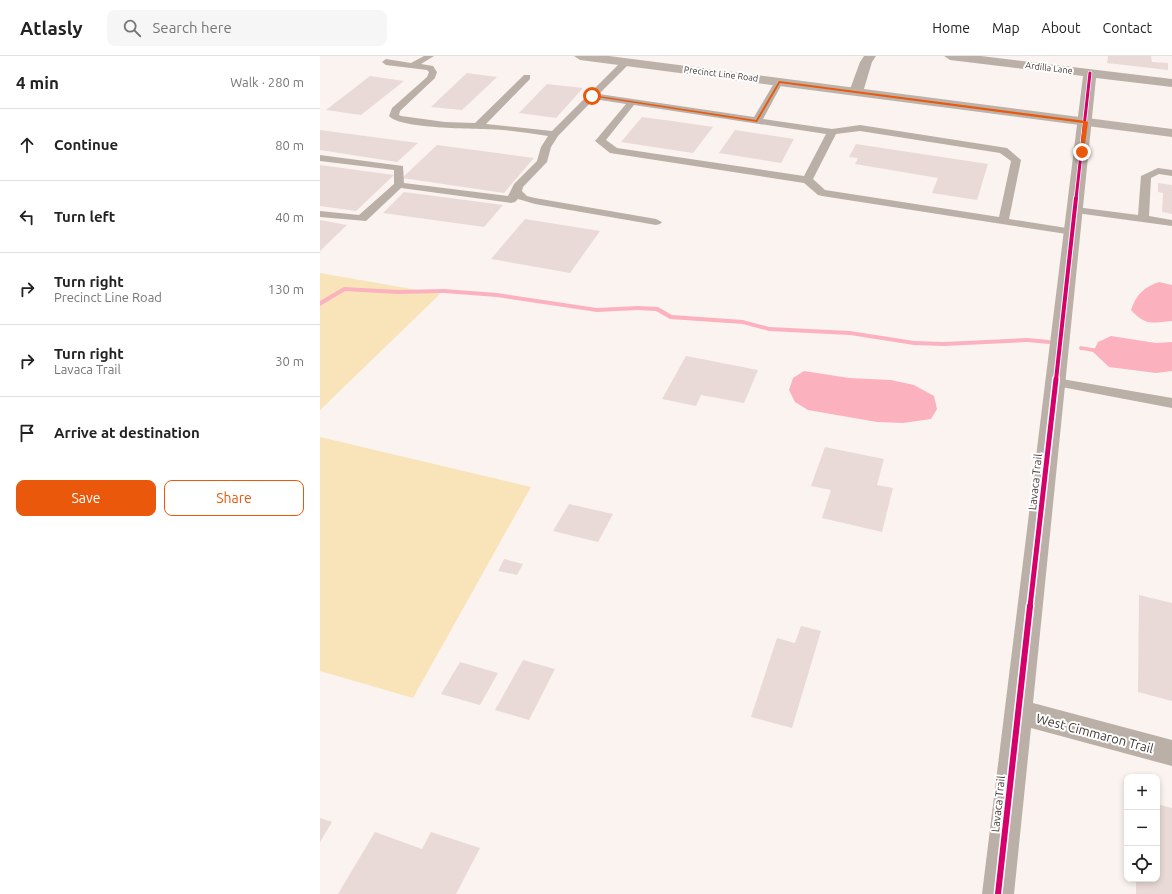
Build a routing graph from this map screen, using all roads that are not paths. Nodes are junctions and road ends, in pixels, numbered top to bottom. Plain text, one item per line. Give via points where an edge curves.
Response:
1 (430, 56) edge
2 (580, 56) edge
3 (870, 56) edge
4 (950, 56) edge
5 (966, 57) edge
6 (417, 61) edge
7 (386, 62) dead end
8 (626, 62) junction
9 (1090, 73) junction
10 (527, 77) dead end
11 (779, 82) junction
12 (1172, 83) edge
13 (856, 92) junction
14 (592, 96) junction
15 (632, 102) junction
16 (757, 121) junction
17 (1086, 122) junction
18 (477, 127) junction
19 (832, 132) junction
20 (1172, 133) edge
21 (554, 134) junction
22 (320, 158) edge
23 (1172, 173) edge
24 (807, 180) junction
25 (398, 185) junction
26 (517, 192) junction
27 (1076, 210) junction
28 (320, 214) edge
29 (1143, 219) junction
30 (656, 222) dead end
31 (1003, 222) junction
32 (1172, 223) edge
33 (1073, 232) junction
34 (1056, 382) junction
35 (1172, 403) edge
36 (1019, 712) junction
37 (1172, 753) edge
38 (998, 894) edge

1 - 6 lane
2 - 8 main road, Precinct Line Road
3 - 13 street
4 - 5 street, Ardilla Lane
5 - 9 street, Ardilla Lane
6 - 7 lane
6 - 18 lane via 430,68 433,72 431,78 395,110 394,116 399,119
8 - 11 main road, Precinct Line Road
8 - 14 lane
9 - 12 street, Ardilla Lane
9 - 17 street, Lavaca Trail
10 - 18 lane
11 - 13 main road, Precinct Line Road
11 - 16 lane
13 - 17 main road, Precinct Line Road
14 - 15 lane
14 - 21 lane
15 - 16 lane
15 - 24 lane via 600,141 614,151
16 - 19 lane
17 - 20 main road, Precinct Line Road
17 - 27 street, Lavaca Trail
18 - 21 lane via 502,127
19 - 24 lane
19 - 31 lane via 860,128 1003,150 1016,160
21 - 26 lane via 546,147 542,162 518,186
22 - 25 lane via 399,168
23 - 29 lane via 1158,172 1146,176
24 - 31 lane via 822,193
25 - 26 lane via 511,200
25 - 28 lane via 362,220
26 - 30 lane via 523,198 535,201
27 - 29 lane
27 - 33 street, Lavaca Trail
29 - 32 lane
31 - 33 lane
33 - 34 street, Lavaca Trail
34 - 35 lane
34 - 36 street, Lavaca Trail
36 - 37 street, West Cimmaron Trail
36 - 38 street, Lavaca Trail

